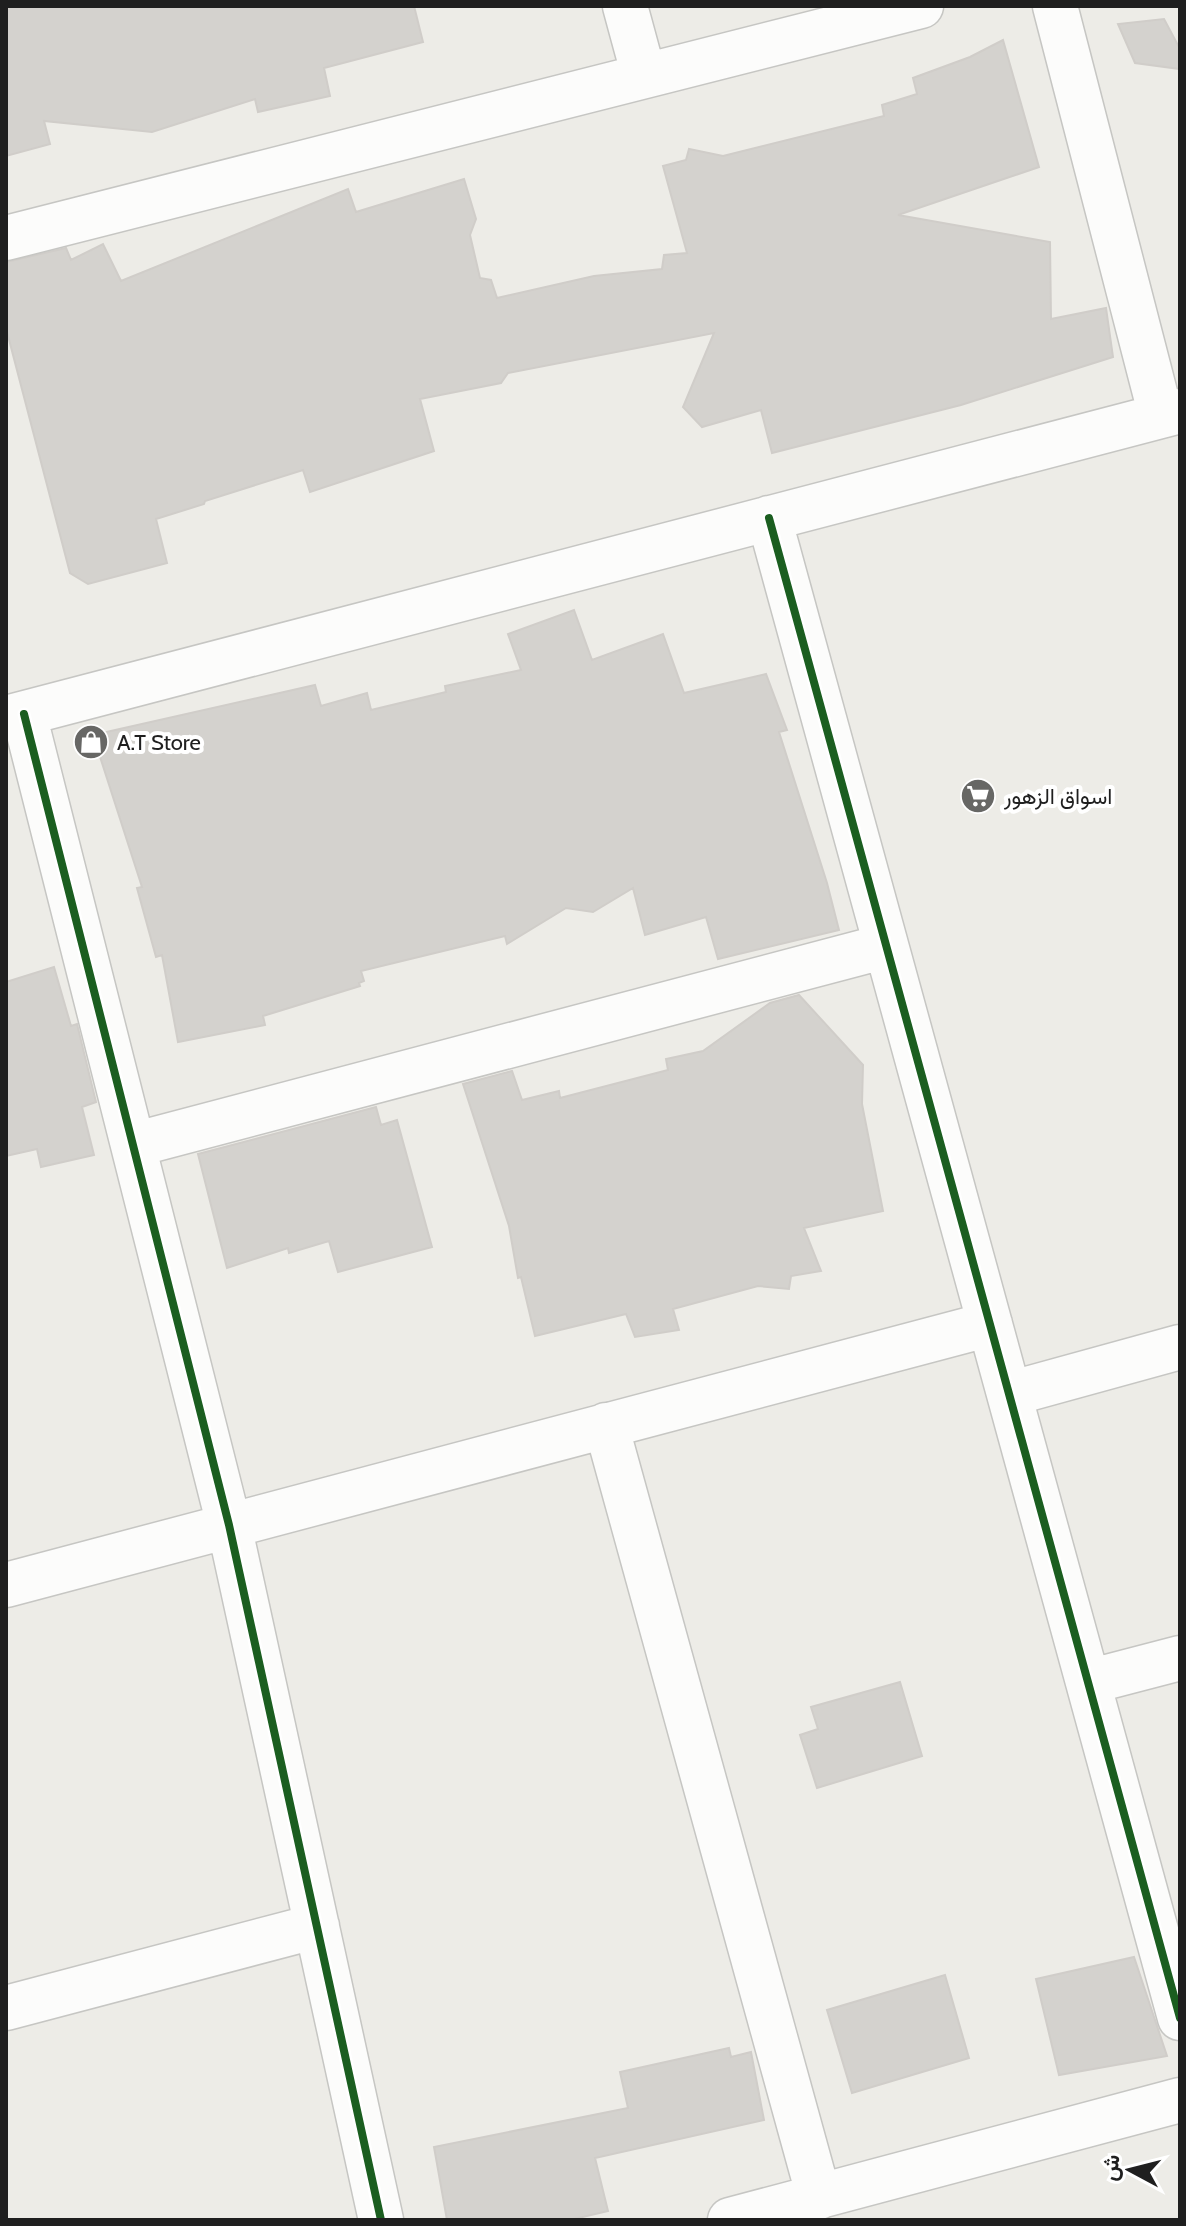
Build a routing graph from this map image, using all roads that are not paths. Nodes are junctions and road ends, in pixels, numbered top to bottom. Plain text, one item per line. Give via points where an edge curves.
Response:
1 (625, 6) edge
2 (921, 6) edge
3 (1055, 6) edge
4 (644, 76) junction
5 (6, 238) edge
6 (1170, 413) edge
7 (769, 518) junction
8 (15, 716) edge
9 (886, 946) junction
10 (133, 1145) junction
11 (990, 1324) junction
12 (1180, 1347) edge
13 (1009, 1394) junction
14 (606, 1425) junction
15 (229, 1525) junction
16 (6, 1585) edge
17 (1180, 1658) edge
18 (1088, 1682) junction
19 (317, 1926) junction
20 (6, 2008) edge
21 (1180, 2018) edge
22 (1180, 2100) edge
23 (819, 2197) junction
24 (381, 2220) edge
25 (730, 2220) edge

1 - 4 street
2 - 4 street
3 - 6 street
4 - 5 street
6 - 7 street
7 - 8 street
7 - 9 street
8 - 10 street
9 - 10 street
9 - 11 street
10 - 15 street
11 - 13 street
11 - 14 street
12 - 13 street
13 - 18 street
14 - 15 street
14 - 23 street
15 - 16 street
15 - 19 street
17 - 18 street
18 - 21 street
19 - 20 street
19 - 24 street
22 - 23 street
23 - 25 street

